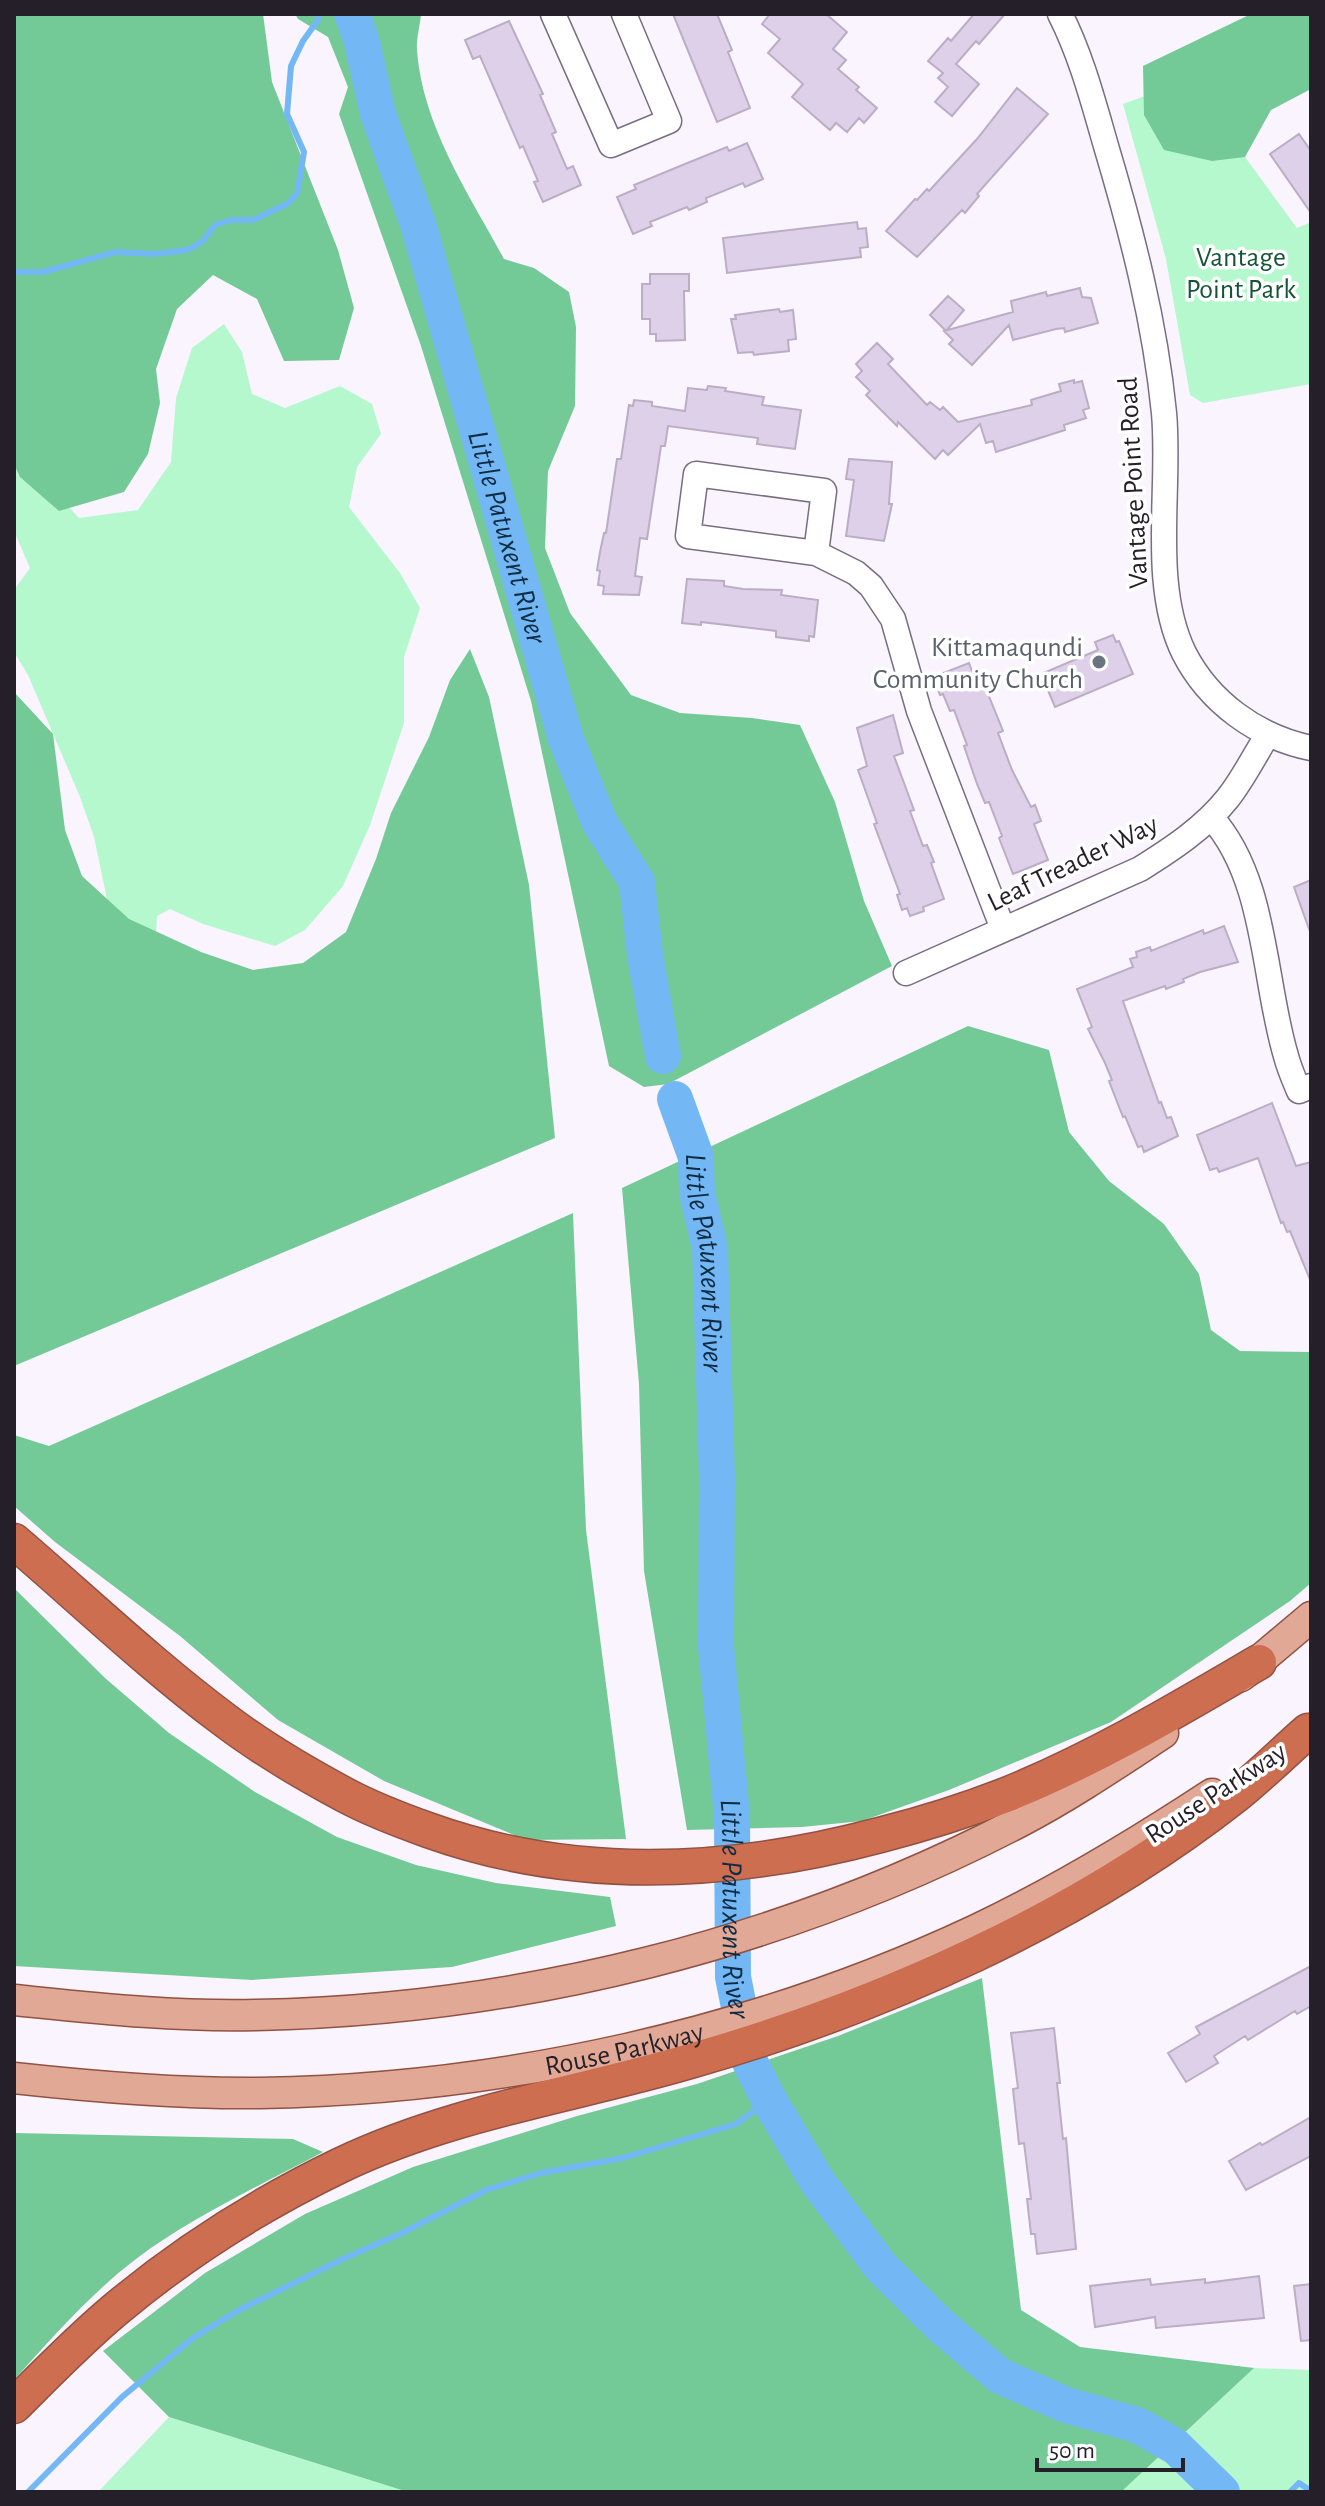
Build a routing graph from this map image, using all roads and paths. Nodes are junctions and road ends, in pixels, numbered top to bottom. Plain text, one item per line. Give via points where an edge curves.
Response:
1 (553, 14) edge
2 (624, 14) edge
3 (1060, 14) edge
4 (816, 553) junction
5 (1268, 734) junction
6 (1311, 748) edge
7 (1211, 817) junction
8 (1003, 929) junction
9 (906, 973) dead end
10 (1311, 1086) edge
11 (14, 1541) edge
12 (1311, 1617) edge
13 (1259, 1662) junction
14 (1310, 1730) edge
15 (14, 2000) edge
16 (806, 2010) junction
17 (683, 2050) junction
18 (14, 2078) edge
19 (14, 2406) edge

1 - 2 street via 611,145 669,121
3 - 5 street, Vantage Point Road via 1082,65 1148,310 1164,414 1165,589 1172,618 1197,675 1240,718
4 - 4 street via 688,536 696,474 824,491
4 - 8 street via 864,579 893,619 919,711
5 - 6 street, Vantage Point Road
5 - 7 street, Leaf Treader Way via 1230,797
7 - 8 street, Leaf Treader Way via 1140,869
7 - 10 street via 1223,830 1255,906 1285,1055 1299,1091
8 - 9 street, Leaf Treader Way
11 - 13 highway via 228,1723 287,1762 349,1797 460,1841 586,1866 730,1865 926,1823 1005,1795 1126,1738
12 - 13 main road
13 - 15 main road via 1183,1720 1020,1821 866,1892 675,1955 523,1989 350,2011 167,2014
14 - 16 main road, Rouse Parkway via 1137,1844 1004,1916
14 - 16 highway via 1236,1795 1068,1905 985,1948
16 - 17 highway
17 - 18 main road, Rouse Parkway via 446,2079 260,2093
17 - 19 highway via 391,2144 288,2193 169,2268 116,2309

